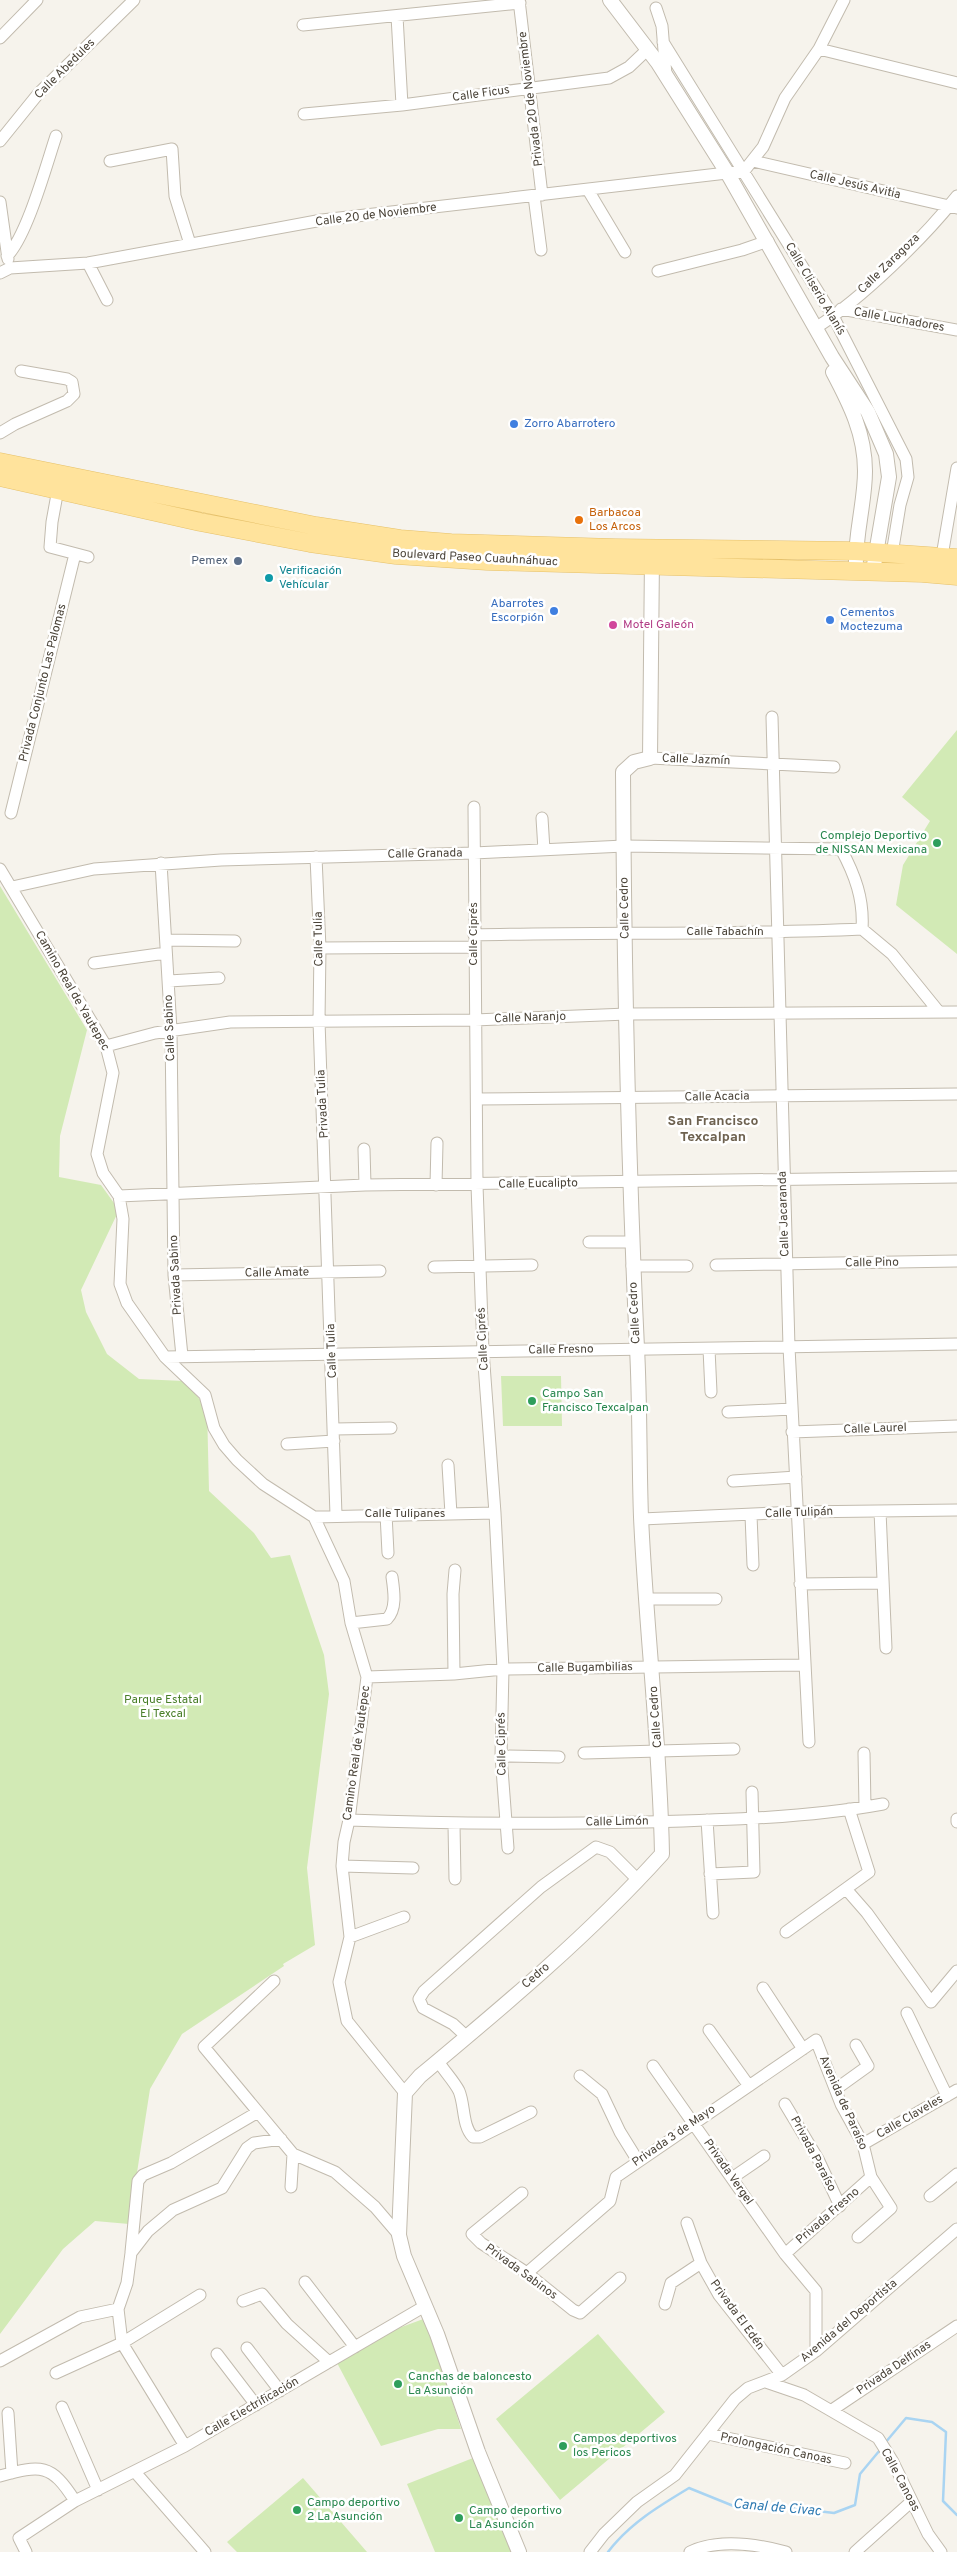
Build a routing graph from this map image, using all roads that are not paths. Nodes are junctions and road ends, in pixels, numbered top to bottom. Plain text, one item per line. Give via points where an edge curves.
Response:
1 (37, 0) edge
2 (134, 0) edge
3 (610, 0) edge
4 (844, 0) edge
5 (519, 1) edge
6 (656, 4) edge
7 (397, 16) junction
8 (303, 25) dead end
9 (0, 38) edge
10 (663, 42) junction
11 (648, 49) junction
12 (819, 50) junction
13 (658, 63) junction
14 (666, 75) junction
15 (957, 83) edge
16 (531, 86) junction
17 (402, 105) junction
18 (304, 114) dead end
19 (56, 136) dead end
20 (0, 141) edge
21 (110, 161) dead end
22 (753, 161) junction
23 (744, 171) junction
24 (728, 174) junction
25 (588, 190) junction
26 (538, 196) junction
27 (957, 196) edge
28 (0, 202) edge
29 (953, 207) edge
30 (768, 241) junction
31 (190, 244) junction
32 (540, 250) dead end
33 (625, 252) dead end
34 (7, 256) junction
35 (88, 263) junction
36 (5, 271) edge
37 (658, 271) dead end
38 (106, 300) dead end
39 (837, 313) junction
40 (817, 327) junction
41 (957, 330) edge
42 (832, 357) junction
43 (21, 371) dead end
44 (0, 433) edge
45 (0, 462) edge
46 (957, 468) edge
47 (865, 473) junction
48 (0, 477) edge
49 (889, 477) junction
50 (58, 489) junction
51 (954, 500) edge
52 (652, 548) junction
53 (855, 551) junction
54 (883, 553) junction
55 (75, 554) junction
56 (88, 557) dead end
57 (950, 557) edge
58 (652, 566) junction
59 (864, 571) junction
60 (957, 576) edge
61 (772, 717) dead end
62 (650, 758) junction
63 (773, 763) junction
64 (834, 766) dead end
65 (623, 772) joint
66 (474, 807) dead end
67 (11, 813) dead end
68 (542, 818) dead end
69 (624, 846) junction
70 (777, 847) junction
71 (544, 850) junction
72 (474, 853) junction
73 (316, 857) junction
74 (161, 863) junction
75 (0, 869) edge
76 (12, 886) junction
77 (862, 929) junction
78 (626, 932) junction
79 (777, 933) junction
80 (474, 935) junction
81 (166, 940) junction
82 (235, 941) dead end
83 (474, 947) junction
84 (320, 948) junction
85 (166, 953) junction
86 (94, 963) dead end
87 (219, 978) dead end
88 (168, 981) junction
89 (939, 1012) junction
90 (957, 1012) edge
91 (780, 1013) junction
92 (627, 1014) junction
93 (475, 1020) junction
94 (319, 1021) junction
95 (171, 1030) junction
96 (106, 1046) junction
97 (957, 1094) edge
98 (782, 1096) junction
99 (629, 1098) junction
100 (477, 1100) junction
101 (437, 1143) dead end
102 (364, 1149) dead end
103 (957, 1177) edge
104 (783, 1180) junction
105 (629, 1182) junction
106 (365, 1185) junction
107 (436, 1185) junction
108 (477, 1185) junction
109 (326, 1187) junction
110 (174, 1194) junction
111 (119, 1196) junction
112 (589, 1242) dead end
113 (632, 1242) junction
114 (957, 1261) edge
115 (532, 1265) dead end
116 (716, 1265) dead end
117 (786, 1265) junction
118 (632, 1266) junction
119 (687, 1266) dead end
120 (434, 1267) dead end
121 (480, 1267) junction
122 (380, 1271) dead end
123 (329, 1272) junction
124 (174, 1275) junction
125 (957, 1344) edge
126 (789, 1347) junction
127 (709, 1349) junction
128 (637, 1350) junction
129 (483, 1351) junction
130 (182, 1356) junction
131 (332, 1356) junction
132 (165, 1357) junction
133 (711, 1392) dead end
134 (792, 1409) junction
135 (728, 1412) dead end
136 (957, 1426) edge
137 (334, 1428) junction
138 (391, 1428) dead end
139 (792, 1432) junction
140 (334, 1441) junction
141 (287, 1444) dead end
142 (448, 1465) dead end
143 (796, 1477) junction
144 (733, 1481) dead end
145 (957, 1510) edge
146 (880, 1511) junction
147 (495, 1512) junction
148 (797, 1512) junction
149 (386, 1514) junction
150 (451, 1514) junction
151 (336, 1515) junction
152 (751, 1515) junction
153 (314, 1517) junction
154 (642, 1519) junction
155 (388, 1553) dead end
156 (754, 1564) dead end
157 (456, 1570) dead end
158 (392, 1577) dead end
159 (882, 1583) junction
160 (800, 1584) junction
161 (648, 1599) junction
162 (716, 1599) dead end
163 (351, 1624) junction
164 (886, 1648) dead end
165 (803, 1665) junction
166 (653, 1667) junction
167 (503, 1669) junction
168 (454, 1674) junction
169 (367, 1677) junction
170 (809, 1742) dead end
171 (734, 1749) dead end
172 (584, 1753) dead end
173 (658, 1753) junction
174 (864, 1753) dead end
175 (501, 1756) junction
176 (559, 1758) dead end
177 (752, 1792) dead end
178 (883, 1804) dead end
179 (865, 1807) junction
180 (850, 1809) junction
181 (752, 1818) junction
182 (349, 1820) junction
183 (707, 1820) junction
184 (661, 1821) junction
185 (454, 1825) junction
186 (506, 1825) junction
187 (508, 1848) dead end
188 (662, 1854) joint
189 (342, 1866) junction
190 (413, 1868) dead end
191 (710, 1874) junction
192 (455, 1879) dead end
193 (638, 1880) junction
194 (846, 1888) junction
195 (713, 1913) dead end
196 (404, 1917) dead end
197 (786, 1932) dead end
198 (350, 1937) junction
199 (957, 1971) edge
200 (274, 1981) dead end
201 (763, 1988) dead end
202 (907, 2014) dead end
203 (709, 2030) dead end
204 (467, 2037) junction
205 (816, 2040) joint
206 (856, 2045) dead end
207 (802, 2049) junction
208 (438, 2061) junction
209 (653, 2066) dead end
210 (580, 2076) dead end
211 (749, 2086) junction
212 (836, 2089) junction
213 (405, 2093) junction
214 (952, 2093) edge
215 (785, 2104) dead end
216 (258, 2112) junction
217 (531, 2112) dead end
218 (693, 2123) junction
219 (281, 2139) junction
220 (863, 2144) junction
221 (293, 2154) junction
222 (764, 2156) dead end
223 (638, 2162) junction
224 (957, 2174) edge
225 (871, 2177) junction
226 (732, 2178) junction
227 (290, 2187) dead end
228 (522, 2194) dead end
229 (930, 2196) dead end
230 (840, 2206) junction
231 (687, 2223) dead end
232 (957, 2229) edge
233 (399, 2235) junction
234 (858, 2237) dead end
235 (131, 2252) junction
236 (785, 2254) junction
237 (701, 2263) junction
238 (527, 2273) junction
239 (620, 2278) dead end
240 (305, 2282) dead end
241 (200, 2295) dead end
242 (243, 2301) dead end
243 (665, 2304) dead end
244 (425, 2306) junction
245 (118, 2309) junction
246 (957, 2326) edge
247 (122, 2343) junction
248 (355, 2347) junction
249 (247, 2348) dead end
250 (816, 2351) junction
251 (218, 2354) dead end
252 (0, 2361) edge
253 (329, 2362) junction
254 (56, 2374) dead end
255 (782, 2375) junction
256 (766, 2382) junction
257 (280, 2391) junction
258 (256, 2405) junction
259 (62, 2407) dead end
260 (832, 2410) junction
261 (8, 2413) dead end
262 (708, 2434) junction
263 (185, 2446) junction
264 (845, 2463) dead end
265 (135, 2472) junction
266 (12, 2473) junction
267 (0, 2476) edge
268 (98, 2490) junction
269 (75, 2501) junction
270 (912, 2501) junction
271 (721, 2548) edge
272 (199, 2550) edge
273 (26, 2552) edge
274 (519, 2552) edge
275 (590, 2552) edge
276 (690, 2552) edge
277 (786, 2552) edge
278 (855, 2552) edge
279 (941, 2552) edge

1 - 9 street
2 - 20 street, Calle Abedules via 38,94
3 - 11 street, Calle Cliserio Alanís
4 - 12 street
5 - 7 street
5 - 16 street, Privada 20 de Noviembre
6 - 10 street
6 - 13 street
7 - 8 street
7 - 17 street
10 - 14 street
10 - 23 street, Calle Cliserio Alanís
11 - 13 street, Calle Cliserio Alanís
11 - 16 street, Calle Ficus via 629,67 609,78
12 - 15 street
12 - 22 street via 789,92
13 - 14 street, Calle Cliserio Alanís
14 - 24 street, Calle Cliserio Alanís
16 - 17 street, Calle Ficus
16 - 26 street, Privada 20 de Noviembre
17 - 18 street, Calle Ficus
19 - 34 street via 36,196 15,246
21 - 31 street via 172,149 175,196
22 - 23 street
22 - 29 street, Calle Jesús Avitia
23 - 24 street, Calle 20 de Noviembre
23 - 39 street, Calle Cliserio Alanís
24 - 25 street, Calle 20 de Noviembre
24 - 30 street, Calle Cliserio Alanís
25 - 26 street, Calle 20 de Noviembre
25 - 33 street
26 - 31 street, Calle 20 de Noviembre via 322,220
26 - 32 street, Privada 20 de Noviembre
27 - 29 street, Calle Zaragoza
28 - 34 street
29 - 39 street, Calle Zaragoza
30 - 37 street
30 - 40 street, Calle Cliserio Alanís
31 - 35 street, Calle 20 de Noviembre
34 - 36 street
35 - 36 street, Calle 20 de Noviembre
35 - 38 street
39 - 40 street, Calle Zaragoza
39 - 41 street, Calle Luchadores
39 - 54 street, Calle Cliserio Alanís via 908,467
40 - 42 street, Calle Cliserio Alanís
42 - 47 street, Calle Cliserio Alanís via 832,370 857,423
42 - 49 street, Calle Cliserio Alanís via 868,412 886,454
43 - 44 street via 67,379 72,382 74,394 67,402
45 - 52 main road, Boulevard Paseo Cuauhnáhuac via 316,526 400,539
46 - 51 street
47 - 49 street
47 - 53 street, Calle Cliserio Alanís
48 - 50 main road, Boulevard Paseo Cuauhnáhuac
49 - 54 street, Calle Cliserio Alanís
50 - 55 street via 50,547
50 - 58 main road, Boulevard Paseo Cuauhnáhuac via 200,522 366,551 462,560
51 - 57 street
52 - 53 main road, Boulevard Paseo Cuauhnáhuac
52 - 58 street
53 - 54 main road, Boulevard Paseo Cuauhnáhuac
53 - 59 street, Calle Cliserio Alanís
54 - 57 main road, Boulevard Paseo Cuauhnáhuac
54 - 59 street, Calle Cliserio Alanís
55 - 56 street
55 - 67 street, Privada Conjunto Las Palomas
58 - 59 main road, Boulevard Paseo Cuauhnáhuac
58 - 62 street
59 - 60 main road, Boulevard Paseo Cuauhnáhuac
61 - 63 street, Calle Jacaranda
62 - 63 street, Calle Jazmín
62 - 65 street, Calle Jazmín via 634,762
63 - 64 street, Calle Jazmín
63 - 70 street, Calle Jacaranda
65 - 69 street, Calle Cedro
66 - 72 street, Calle Ciprés
68 - 71 street
69 - 70 street, Calle Granada
69 - 71 street, Calle Granada
69 - 78 street, Calle Cedro
70 - 77 street, Calle Granada via 840,849 860,893
70 - 79 street, Calle Jacaranda
71 - 72 street, Calle Granada
72 - 73 street, Calle Granada
72 - 80 street, Calle Ciprés
73 - 74 street, Calle Granada
73 - 84 street, Calle Tulia
74 - 76 street, Calle Granada via 94,869
74 - 81 street, Calle Sabino
75 - 76 street, Camino Real de Yautepec
76 - 96 street, Camino Real de Yautepec via 44,947
77 - 79 street, Calle Tabachín
77 - 89 street via 892,954
78 - 79 street, Calle Tabachín
78 - 80 street, Calle Tabachín
78 - 92 street, Calle Cedro
79 - 91 street, Calle Jacaranda
80 - 83 street, Calle Ciprés
81 - 82 street
81 - 85 street, Calle Sabino
83 - 84 street
83 - 93 street, Calle Ciprés
84 - 94 street, Calle Tulia
85 - 86 street
85 - 88 street, Calle Sabino
87 - 88 street
88 - 95 street, Calle Sabino
89 - 90 street, Calle Naranjo
89 - 91 street, Calle Naranjo
91 - 92 street, Calle Naranjo
91 - 98 street, Calle Jacaranda
92 - 93 street, Calle Naranjo
92 - 99 street, Calle Cedro
93 - 94 street, Calle Naranjo
93 - 100 street, Calle Ciprés
94 - 95 street, Calle Naranjo via 230,1022
94 - 109 street, Privada Tulia
95 - 96 street, Calle Naranjo
95 - 110 street, Calle Sabino
96 - 111 street, Camino Real de Yautepec via 113,1073 97,1154 103,1173
97 - 98 street, Calle Acacia
98 - 99 street, Calle Acacia
98 - 104 street, Calle Jacaranda
99 - 100 street, Calle Acacia
99 - 105 street, Calle Cedro
100 - 108 street, Calle Ciprés
101 - 107 street
102 - 106 street
103 - 104 street, Calle Eucalipto
104 - 105 street, Calle Eucalipto
104 - 117 street, Calle Jacaranda
105 - 108 street, Calle Eucalipto
105 - 113 street, Calle Cedro
106 - 107 street, Calle Eucalipto
106 - 109 street, Calle Eucalipto
107 - 108 street, Calle Eucalipto
108 - 121 street, Calle Ciprés
109 - 110 street, Calle Eucalipto
109 - 123 street, Calle Tulia
110 - 111 street, Calle Eucalipto
110 - 124 street, Privada Sabino
111 - 132 street, Camino Real de Yautepec via 124,1218 120,1284 126,1302
112 - 113 street
113 - 118 street, Calle Cedro
114 - 117 street, Calle Pino
115 - 121 street
116 - 117 street, Calle Pino
117 - 126 street, Calle Jacaranda
118 - 119 street
118 - 128 street, Calle Cedro
120 - 121 street
121 - 129 street, Calle Ciprés
122 - 123 street, Calle Amate
123 - 124 street, Calle Amate
123 - 131 street, Calle Tulia
124 - 130 street, Privada Sabino
125 - 126 street, Calle Fresno
126 - 127 street, Calle Fresno
126 - 134 street, Calle Jacaranda
127 - 128 street, Calle Fresno
127 - 133 street
128 - 129 street, Calle Fresno
128 - 154 street, Calle Cedro
129 - 131 street, Calle Fresno
129 - 147 street, Calle Ciprés
130 - 131 street, Calle Fresno
130 - 132 street, Calle Fresno
131 - 137 street, Calle Tulia
132 - 153 street, Camino Real de Yautepec via 205,1395 214,1428 237,1460 263,1484
134 - 135 street
134 - 139 street, Calle Jacaranda
136 - 139 street, Calle Laurel
137 - 138 street
137 - 140 street, Calle Tulia
139 - 143 street, Calle Jacaranda
140 - 141 street
140 - 151 street, Calle Tulia
142 - 150 street
143 - 144 street
143 - 148 street, Calle Jacaranda
145 - 146 street, Calle Tulipán
146 - 148 street, Calle Tulipán
146 - 159 street
147 - 150 street, Calle Tulipanes
147 - 167 street, Calle Ciprés
148 - 152 street, Calle Tulipán
148 - 160 street, Calle Jacaranda
149 - 150 street, Calle Tulipanes
149 - 151 street, Calle Tulipanes
149 - 155 street
151 - 153 street, Calle Tulipanes
152 - 154 street, Calle Tulipán
152 - 156 street
153 - 163 street, Camino Real de Yautepec via 344,1581
154 - 161 street, Calle Cedro
157 - 168 street via 453,1594
158 - 163 street via 392,1614 387,1620
159 - 160 street
159 - 164 street
160 - 165 street, Calle Jacaranda
161 - 162 street
161 - 166 street, Calle Cedro
163 - 169 street, Camino Real de Yautepec
165 - 166 street, Calle Bugambilias
165 - 170 street, Calle Jacaranda
166 - 167 street, Calle Bugambilias
166 - 173 street, Calle Cedro
167 - 168 street, Calle Bugambilias
167 - 175 street, Calle Ciprés
168 - 169 street, Calle Bugambilias
169 - 182 street, Camino Real de Yautepec
171 - 173 street
172 - 173 street
173 - 184 street, Calle Cedro
174 - 179 street
175 - 176 street
175 - 186 street, Calle Ciprés
177 - 181 street
178 - 179 street, Calle Limón
179 - 180 street, Calle Limón
180 - 181 street, Calle Limón
180 - 194 street via 869,1872
181 - 183 street, Calle Limón
181 - 191 street via 754,1872
182 - 185 street, Calle Limón
182 - 189 street, Camino Real de Yautepec
183 - 184 street, Calle Limón
183 - 191 street
184 - 186 street, Calle Limón
184 - 188 street, Calle Cedro
185 - 186 street, Calle Limón
185 - 192 street
186 - 187 street, Calle Ciprés
188 - 193 street, Cedro
189 - 190 street
189 - 198 street, Camino Real de Yautepec
191 - 195 street
193 - 204 street, Cedro via 556,1959
193 - 204 street via 610,1852 596,1847 540,1887 424,1991 419,1999 424,2008 453,2024
194 - 197 street
194 - 199 street via 931,2002
196 - 198 street
198 - 213 street, Camino Real de Yautepec via 339,1982 347,2021
200 - 216 street via 204,2047
201 - 207 street
202 - 214 street
203 - 211 street
204 - 208 street, Cedro
205 - 207 street, Privada 3 de Mayo
205 - 212 street, Avenida de Paraíso
206 - 212 street via 868,2066
207 - 211 street, Privada 3 de Mayo
208 - 213 street, Cedro
208 - 217 street via 458,2089 468,2132 473,2137 480,2137
209 - 218 street, Privada Vergel
210 - 223 street via 602,2094
211 - 218 street, Privada 3 de Mayo
212 - 220 street, Avenida de Paraíso
213 - 233 street
214 - 220 street, Calle Claveles
215 - 230 street, Privada Paraíso via 818,2158
216 - 219 street
216 - 235 street via 138,2180
218 - 223 street, Privada 3 de Mayo
218 - 226 street, Privada Vergel
219 - 221 street
219 - 235 street via 254,2143 247,2148 222,2188 173,2210 148,2231
220 - 225 street, Avenida de Paraíso
221 - 227 street
221 - 233 street via 335,2172 375,2207
222 - 226 street
223 - 238 street, Privada 3 de Mayo via 616,2177 610,2200
224 - 229 street
225 - 230 street, Privada Fresno
225 - 234 street, Avenida de Paraíso via 891,2208
226 - 236 street, Privada Vergel
228 - 238 street, Privada Sabinos via 472,2234
230 - 236 street, Privada Fresno
231 - 237 street, Privada El Edén
232 - 250 street, Avenida del Deportista
233 - 244 street via 404,2256
235 - 245 street via 127,2283
236 - 250 street, Privada Vergel via 816,2291
237 - 243 street via 671,2283
237 - 255 street, Privada El Edén via 720,2295
238 - 239 street, Privada Sabinos via 580,2313
240 - 248 street
241 - 247 street
242 - 253 street via 262,2294 287,2324
244 - 248 street, Calle Electrificación
244 - 274 street via 478,2452
245 - 247 street
245 - 252 street via 80,2317
246 - 260 street, Privada Delfinas
247 - 254 street
247 - 263 street
248 - 253 street, Calle Electrificación
249 - 257 street
250 - 255 street, Avenida del Deportista
251 - 258 street
253 - 257 street, Calle Electrificación
255 - 256 street, Avenida del Deportista
256 - 260 street, Calle Canoas via 804,2395
256 - 262 street, Avenida del Deportista via 748,2388 735,2399
257 - 258 street, Calle Electrificación
258 - 263 street, Calle Electrificación
259 - 268 street
260 - 270 street, Calle Canoas via 878,2438
261 - 266 street
262 - 264 street, Prolongación Canoas
262 - 275 street, Avenida del Deportista via 675,2475 637,2502
263 - 265 street, Calle Electrificación
265 - 268 street, Calle Electrificación
265 - 272 street
266 - 267 street
266 - 269 street via 46,2469 67,2488
268 - 269 street, Calle Electrificación
269 - 273 street, Calle Electrificación via 19,2538
270 - 278 street
270 - 279 street, Calle Canoas
271 - 276 street via 703,2546
271 - 277 street via 738,2544

